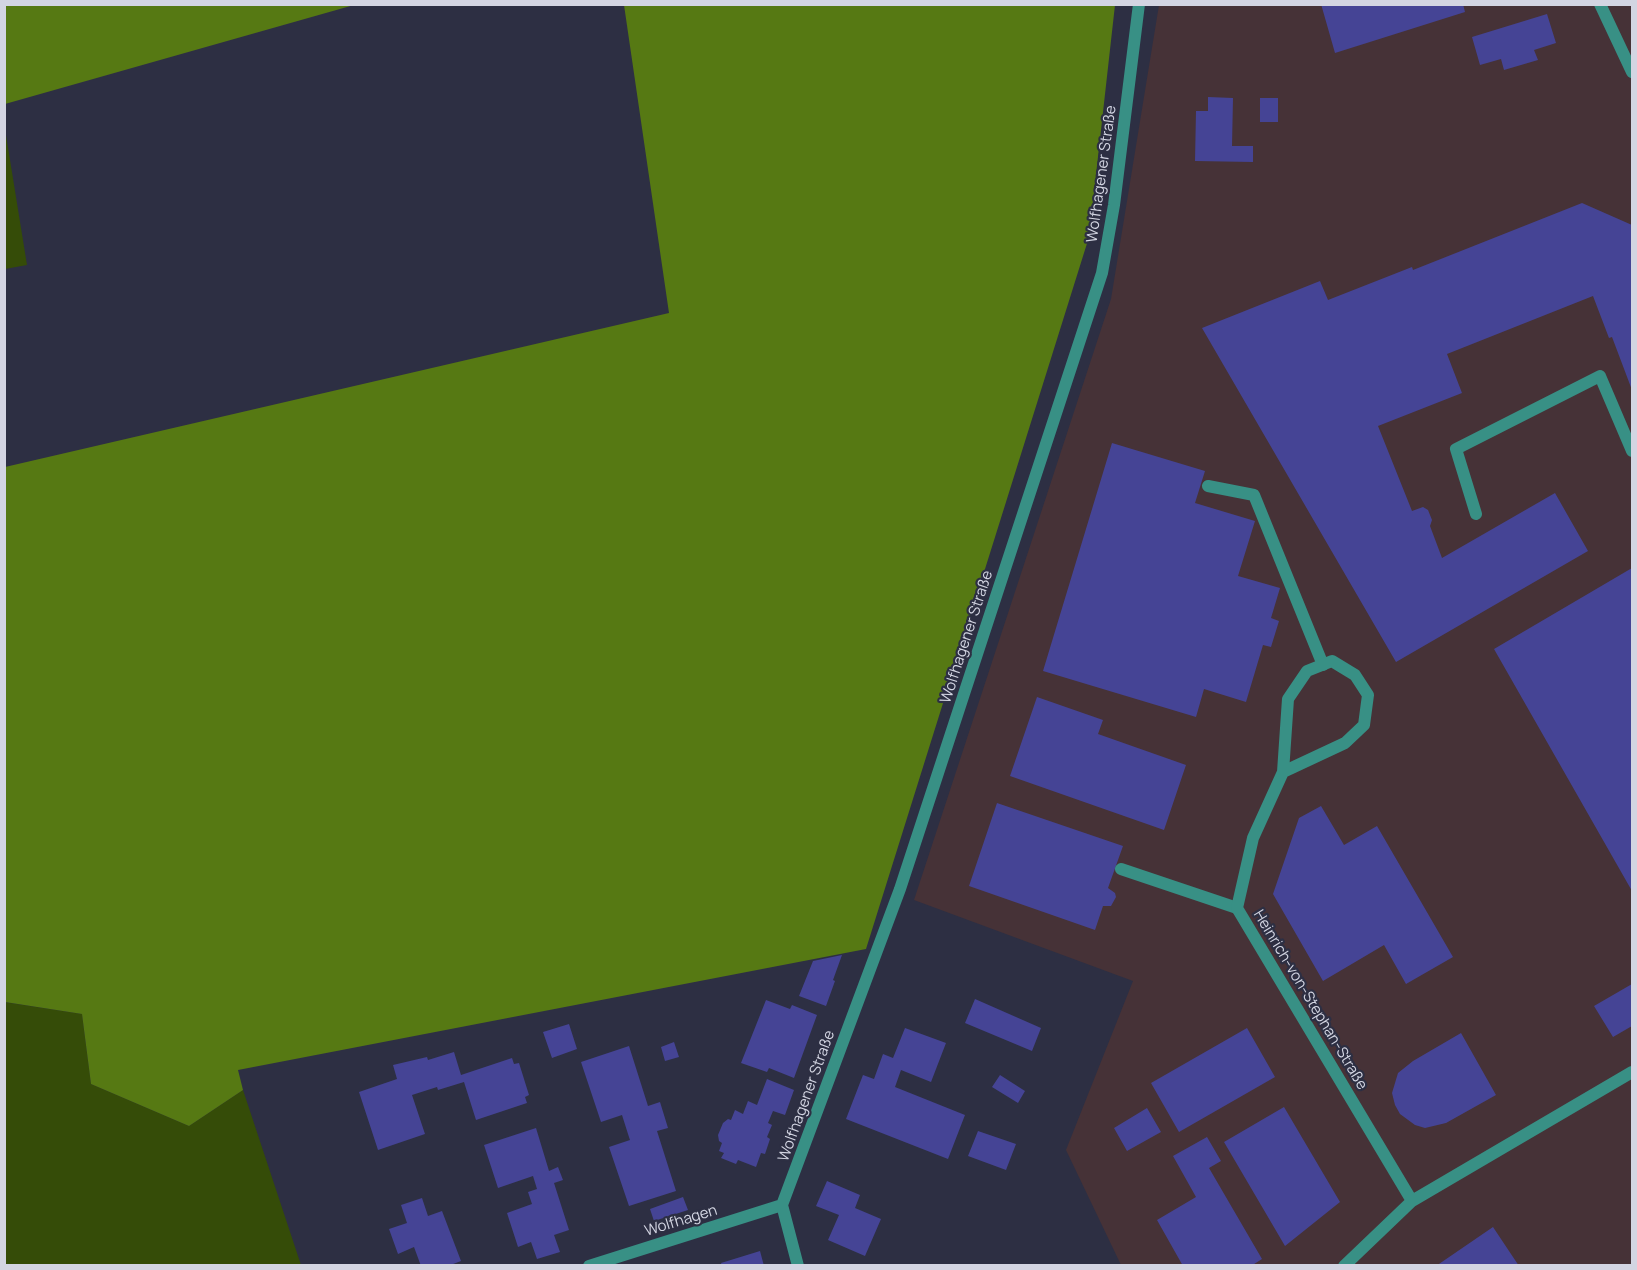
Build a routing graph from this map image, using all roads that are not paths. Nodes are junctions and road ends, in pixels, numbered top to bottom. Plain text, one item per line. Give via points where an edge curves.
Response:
1 (1139, 4) edge
2 (1600, 4) edge
3 (1632, 72) edge
4 (1632, 451) edge
5 (1208, 486) dead end
6 (1476, 514) dead end
7 (1323, 665) junction
8 (1283, 772) junction
9 (1121, 869) dead end
10 (1237, 908) junction
11 (1632, 1072) edge
12 (1412, 1201) junction
13 (782, 1205) junction
14 (589, 1266) edge
15 (798, 1266) edge
16 (1344, 1266) edge

1 - 13 street, Wolfhagener Straße via 1102,273 900,889
2 - 3 street
4 - 6 street via 1600,376 1456,449
5 - 7 street via 1254,495
7 - 8 street, Heinrich-von-Stephan-Straße via 1307,671 1288,699
7 - 8 street via 1332,661 1355,675 1368,695 1364,725 1345,742
8 - 10 street, Heinrich-von-Stephan-Straße via 1254,838
9 - 10 street
10 - 12 street, Heinrich-von-Stephan-Straße
11 - 12 street
12 - 16 street
13 - 14 street, Wolfhagen
13 - 15 street

